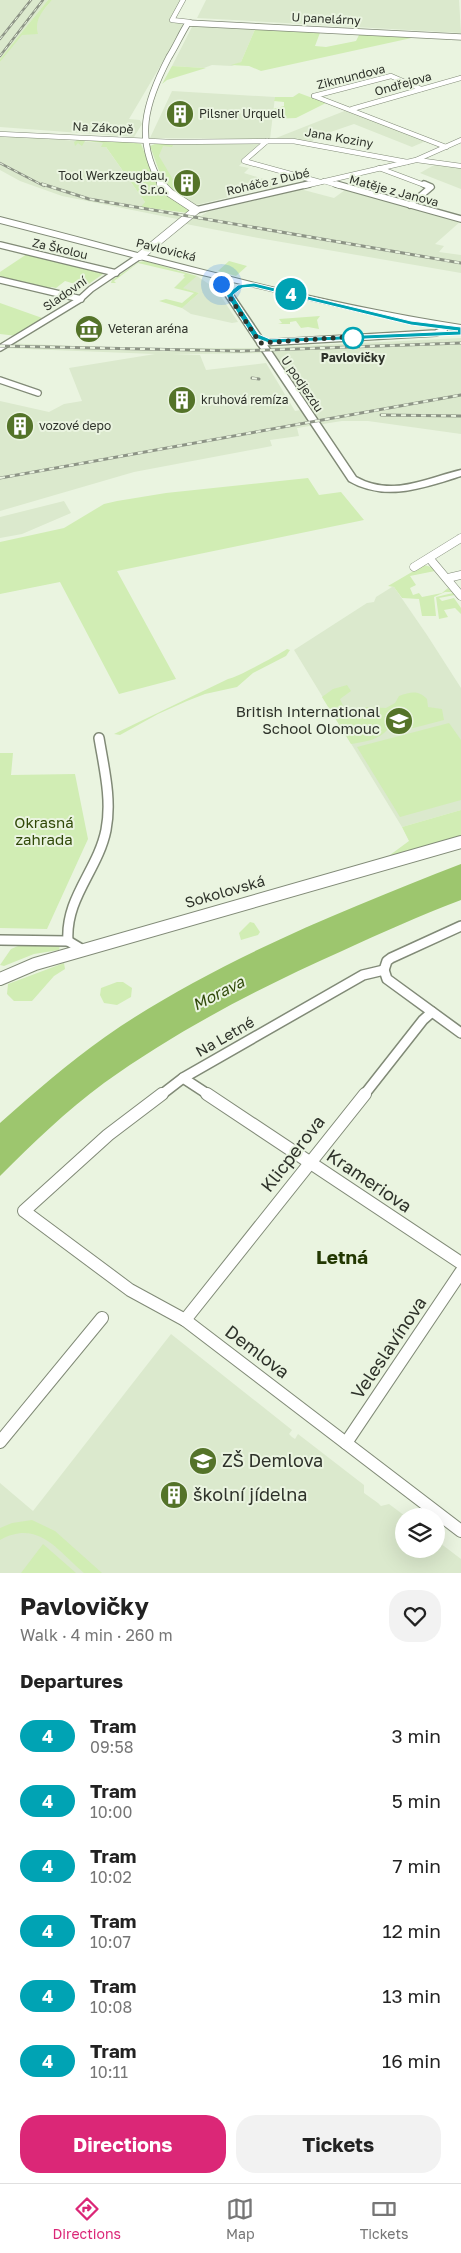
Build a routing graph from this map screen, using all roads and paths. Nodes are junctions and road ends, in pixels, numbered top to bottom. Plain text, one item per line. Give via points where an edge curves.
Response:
1 (183, 0) edge
2 (190, 22) junction
3 (461, 37) edge
4 (461, 78) edge
5 (421, 89) junction
6 (352, 110) junction
7 (0, 134) edge
8 (461, 140) edge
9 (267, 141) junction
10 (145, 142) junction
11 (446, 147) junction
12 (416, 160) junction
13 (407, 162) junction
14 (461, 166) edge
15 (379, 168) junction
16 (322, 181) junction
17 (410, 205) junction
18 (196, 210) junction
19 (461, 218) edge
20 (0, 220) edge
21 (0, 245) edge
22 (140, 256) junction
23 (198, 271) junction
24 (116, 273) junction
25 (0, 280) edge
26 (222, 285) junction
27 (260, 286) junction
28 (81, 299) junction
29 (444, 328) junction
30 (461, 330) edge
31 (260, 343) junction
32 (0, 348) edge
33 (0, 380) edge
34 (38, 393) dead end
35 (461, 473) edge
36 (461, 538) edge
37 (430, 559) junction
38 (414, 567) dead end
39 (461, 575) edge
40 (448, 578) junction
41 (461, 596) edge
42 (99, 738) dead end
43 (461, 842) edge
44 (461, 926) edge
45 (0, 940) edge
46 (68, 941) junction
47 (83, 950) junction
48 (384, 970) junction
49 (0, 979) edge
50 (432, 1012) junction
51 (461, 1033) edge
52 (183, 1078) junction
53 (309, 1162) junction
54 (24, 1212) joint
55 (461, 1263) edge
56 (461, 1272) edge
57 (102, 1318) dead end
58 (185, 1320) junction
59 (3, 1433) edge
60 (346, 1443) junction
61 (461, 1531) edge

1 - 2 street, U panelárny via 172,20
2 - 3 street, U panelárny
2 - 10 street via 152,94 145,119
4 - 5 street, Ondřejova
5 - 6 street, Ondřejova
5 - 6 street, Zikmundova via 391,76 314,96
6 - 11 street
7 - 10 street, Na Zákopě
8 - 11 street
9 - 10 street, Jana Koziny
9 - 13 street, Jana Koziny via 317,144
9 - 16 street, Matěje z Janova via 244,161
10 - 18 street, Na Zákopě via 150,163 164,188
11 - 12 street
12 - 13 street, Roháče z Dubé
12 - 14 street
13 - 15 street, Roháče z Dubé
15 - 16 street, Roháče z Dubé
15 - 17 street via 431,187
16 - 17 street, Matěje z Janova
16 - 18 street, Roháče z Dubé
17 - 19 street, Matěje z Janova
18 - 22 street, Roháče z Dubé
20 - 22 main road, Pavlovická
21 - 24 street, Za Školou
22 - 23 main road, Pavlovická
22 - 24 street, Sladovní
23 - 26 main road, U podjezdu
23 - 27 main road, Pavlovická
24 - 28 street, Sladovní
25 - 28 street
26 - 27 main road
26 - 31 main road, U podjezdu
27 - 29 main road, Pavlovická
27 - 29 main road, Pavlovická via 280,294
28 - 32 street, Sladovní
29 - 30 main road
29 - 31 street via 436,333
31 - 35 main road, U podjezdu via 352,479 371,488 396,489
33 - 34 street
36 - 37 street
37 - 38 street
37 - 40 street
39 - 40 street
40 - 41 street
42 - 46 street via 108,806 106,832 68,919
43 - 47 street, Sokolovská
44 - 48 street, Na Letné via 391,958
45 - 46 street
46 - 47 street
47 - 49 street, Sokolovská via 35,964
48 - 50 street via 387,979
48 - 52 street, Na Letné via 363,975
50 - 51 street
50 - 53 street, Klicperova
52 - 53 street, Krameriova
52 - 54 street, Na Letné via 108,1135
53 - 55 street, Krameriova
53 - 58 street, Klicperova
54 - 58 street, Demlova via 130,1290
56 - 60 street, Veleslavínova
57 - 59 street
58 - 60 street, Demlova
60 - 61 street, Demlova

